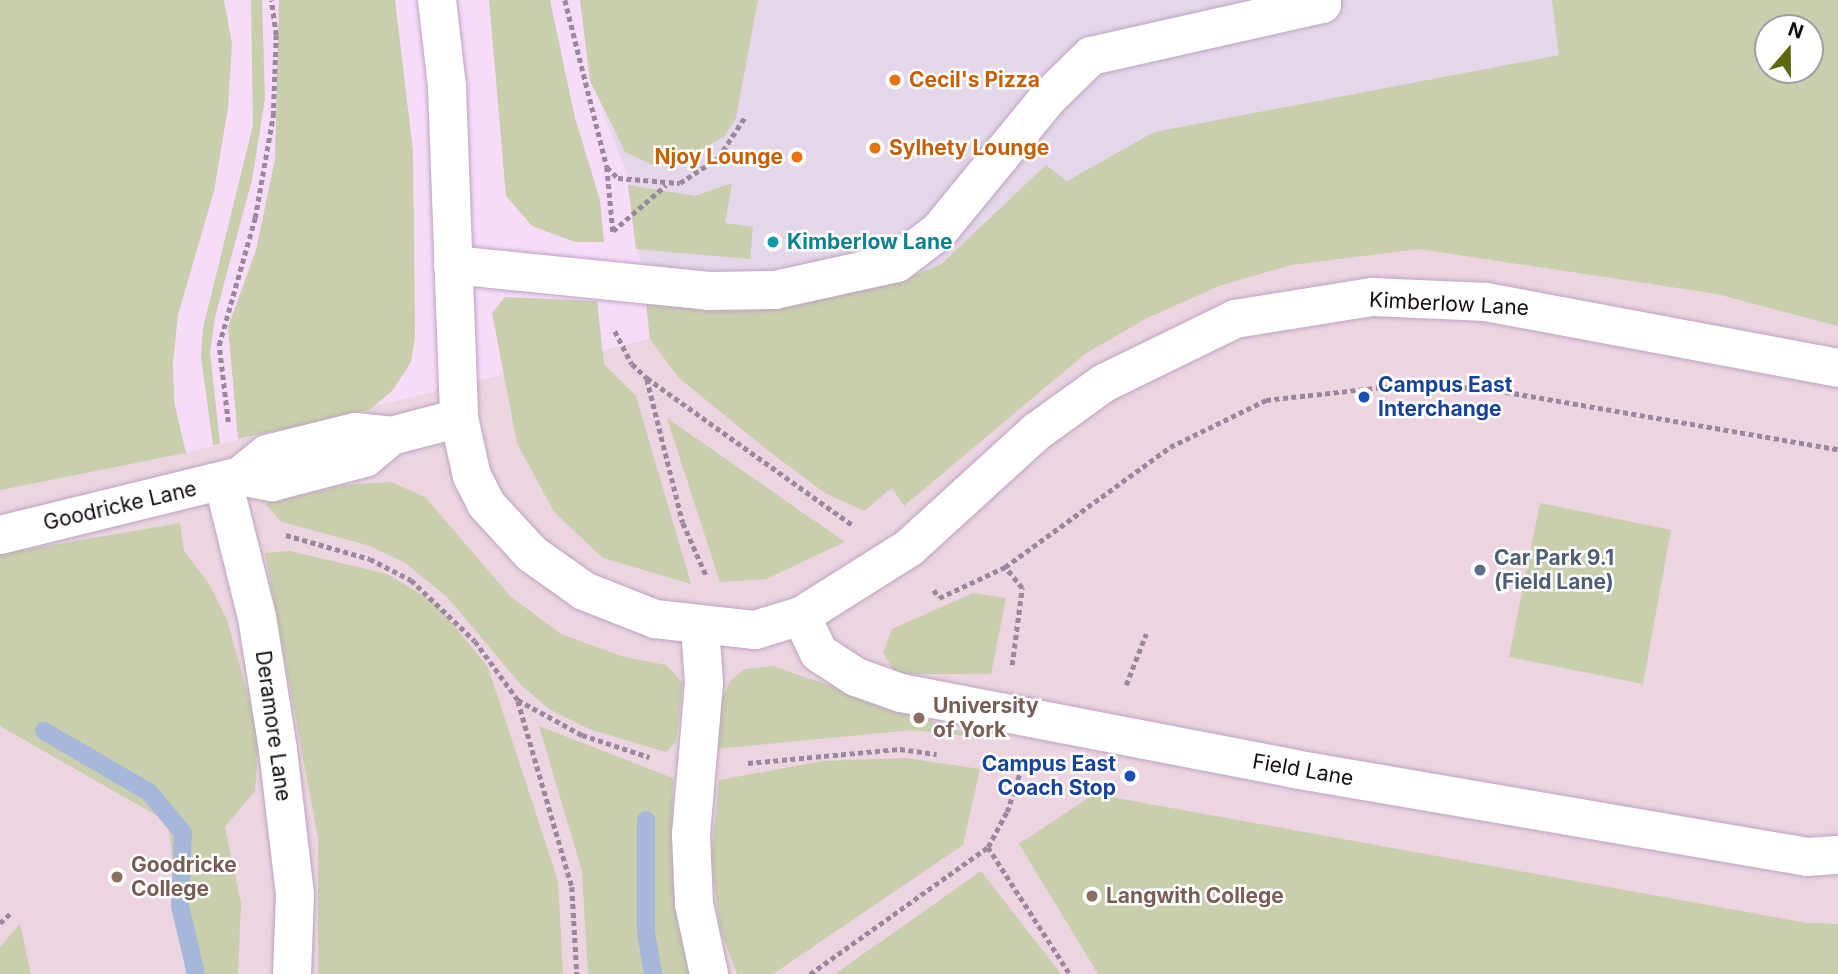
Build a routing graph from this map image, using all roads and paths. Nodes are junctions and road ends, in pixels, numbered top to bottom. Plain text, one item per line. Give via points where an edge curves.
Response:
1 (271, 0) edge
2 (438, 0) edge
3 (565, 0) edge
4 (1332, 2) edge
5 (744, 117) dead end
6 (607, 167) junction
7 (666, 185) junction
8 (613, 231) junction
9 (453, 264) junction
10 (612, 282) junction
11 (1838, 368) edge
12 (647, 378) junction
13 (459, 418) junction
14 (1838, 449) edge
15 (231, 479) junction
16 (0, 535) edge
17 (909, 548) junction
18 (1005, 567) junction
19 (801, 617) junction
20 (700, 627) junction
21 (1146, 634) dead end
22 (1113, 684) dead end
23 (518, 700) dead end
24 (1040, 719) junction
25 (988, 847) junction
26 (1838, 855) edge
27 (12, 912) dead end
28 (0, 923) edge
29 (292, 974) edge
30 (577, 974) edge
31 (709, 974) edge
32 (810, 974) edge
33 (1070, 974) edge

1 - 15 path via 276,34 273,116 255,218 219,345
2 - 9 street, Kimberlow Lane via 447,87
3 - 6 path
4 - 10 street via 1091,56 1047,99 939,231 897,263 775,290 709,292
5 - 7 path via 733,142 701,174
6 - 7 path via 618,178
6 - 8 path
7 - 8 path
8 - 10 path
9 - 10 street
9 - 13 street, Kimberlow Lane
10 - 12 path via 618,342
11 - 17 street, Kimberlow Lane via 1486,302 1373,297 1296,307 1235,319 1104,383 1036,432
12 - 17 path via 857,528 886,510
12 - 20 path via 683,523 706,575
13 - 15 street, Goodricke Lane via 391,436 365,458 272,482
13 - 20 street, Kimberlow Lane via 463,448 486,504 532,554 584,592 614,606
14 - 18 path via 1489,389 1412,384 1266,400 1170,447
15 - 16 street, Goodricke Lane
15 - 29 street, Deramore Lane via 278,750 295,895
17 - 18 path via 939,598
17 - 19 street, Kimberlow Lane
18 - 24 path via 1023,589 1012,666 1049,676
19 - 20 street, Kimberlow Lane via 755,630
19 - 24 street, Field Lane via 819,653 856,677 901,693
20 - 31 street via 704,683 691,835 694,904
21 - 22 path via 1126,686
23 - 30 path via 572,887
24 - 25 path via 1007,812
24 - 26 street, Field Lane via 1794,855
25 - 32 path
25 - 33 path
27 - 28 path

